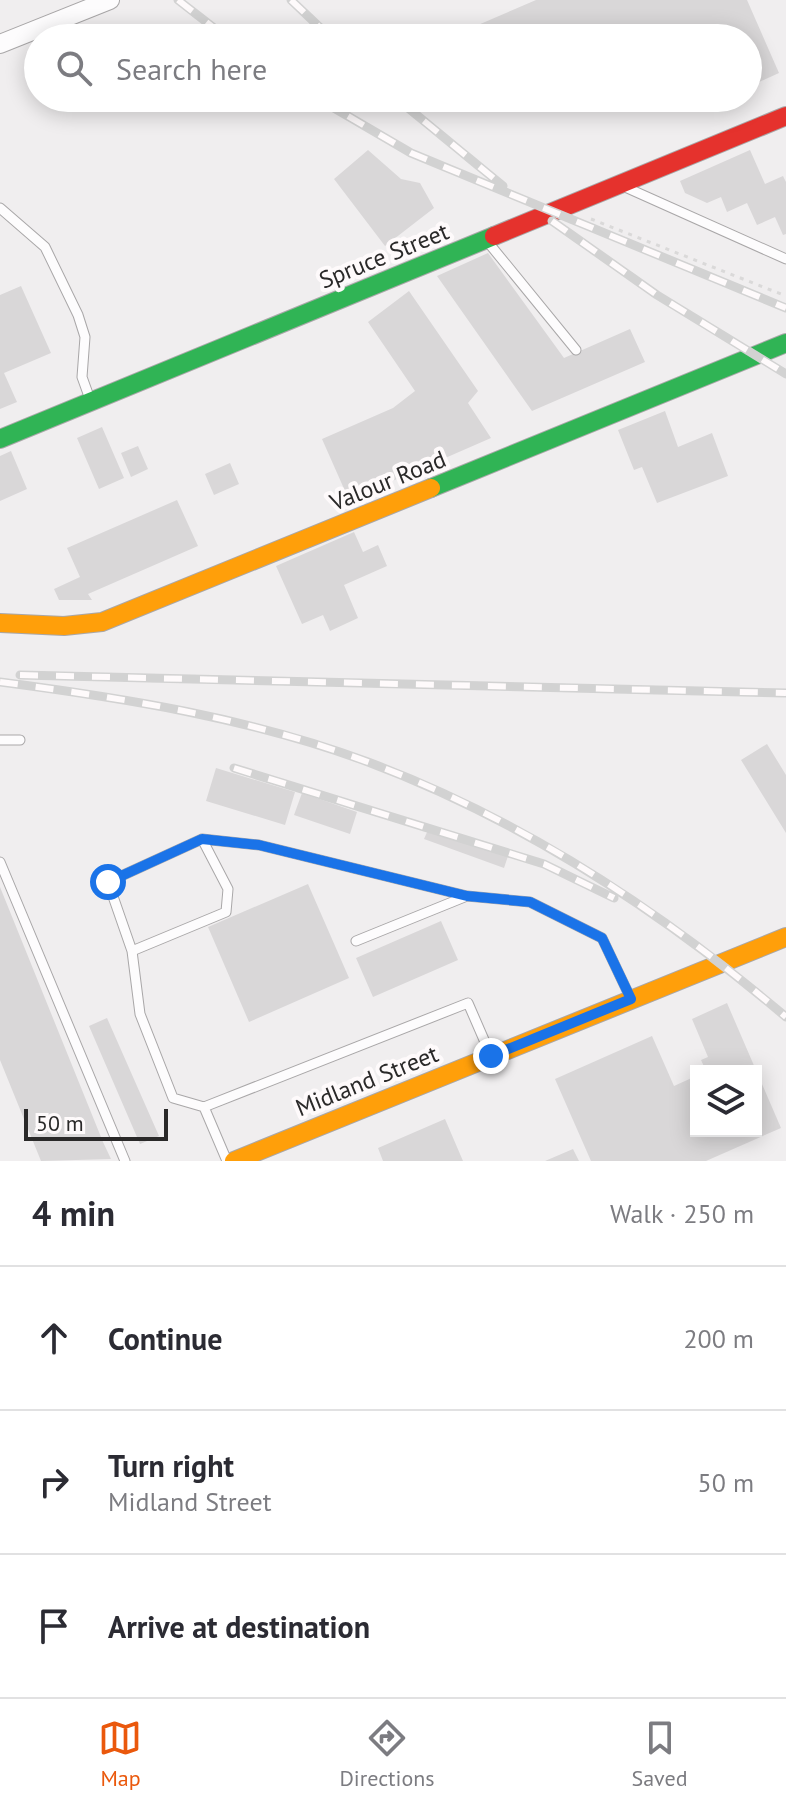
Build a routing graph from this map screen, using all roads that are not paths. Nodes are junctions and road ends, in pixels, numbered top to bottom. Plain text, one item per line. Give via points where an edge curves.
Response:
1 (110, 0) edge
2 (50, 24) edge
3 (24, 34) edge
4 (0, 44) edge
5 (786, 116) edge
6 (620, 185) junction
7 (0, 208) edge
8 (486, 240) junction
9 (786, 259) edge
10 (786, 343) edge
11 (576, 350) dead end
12 (91, 402) junction
13 (0, 439) edge
14 (0, 623) edge
15 (0, 740) edge
16 (20, 740) dead end
17 (202, 839) junction
18 (0, 862) edge
19 (467, 896) junction
20 (786, 937) edge
21 (356, 941) dead end
22 (132, 951) junction
23 (631, 999) junction
24 (491, 1056) junction
25 (204, 1107) junction
26 (125, 1161) edge
27 (227, 1161) edge
28 (234, 1161) edge

1 - 2 street
3 - 4 street
5 - 6 street, Spruce Street
6 - 8 street, Spruce Street
6 - 9 lane
7 - 12 lane via 45,247 78,315 85,337 82,377
8 - 11 lane
8 - 12 street, Spruce Street
10 - 14 street, Valour Road via 114,618 64,626
12 - 13 street, Spruce Street
15 - 16 lane
17 - 19 lane via 259,845
17 - 22 lane via 108,882
17 - 22 lane via 228,889 226,912
18 - 26 lane
19 - 21 lane
19 - 23 lane via 530,902 602,938
20 - 23 street, Midland Street
22 - 25 lane via 140,1014 173,1098
23 - 24 street, Midland Street
24 - 25 lane via 468,1003
24 - 28 street, Midland Street
25 - 27 lane

